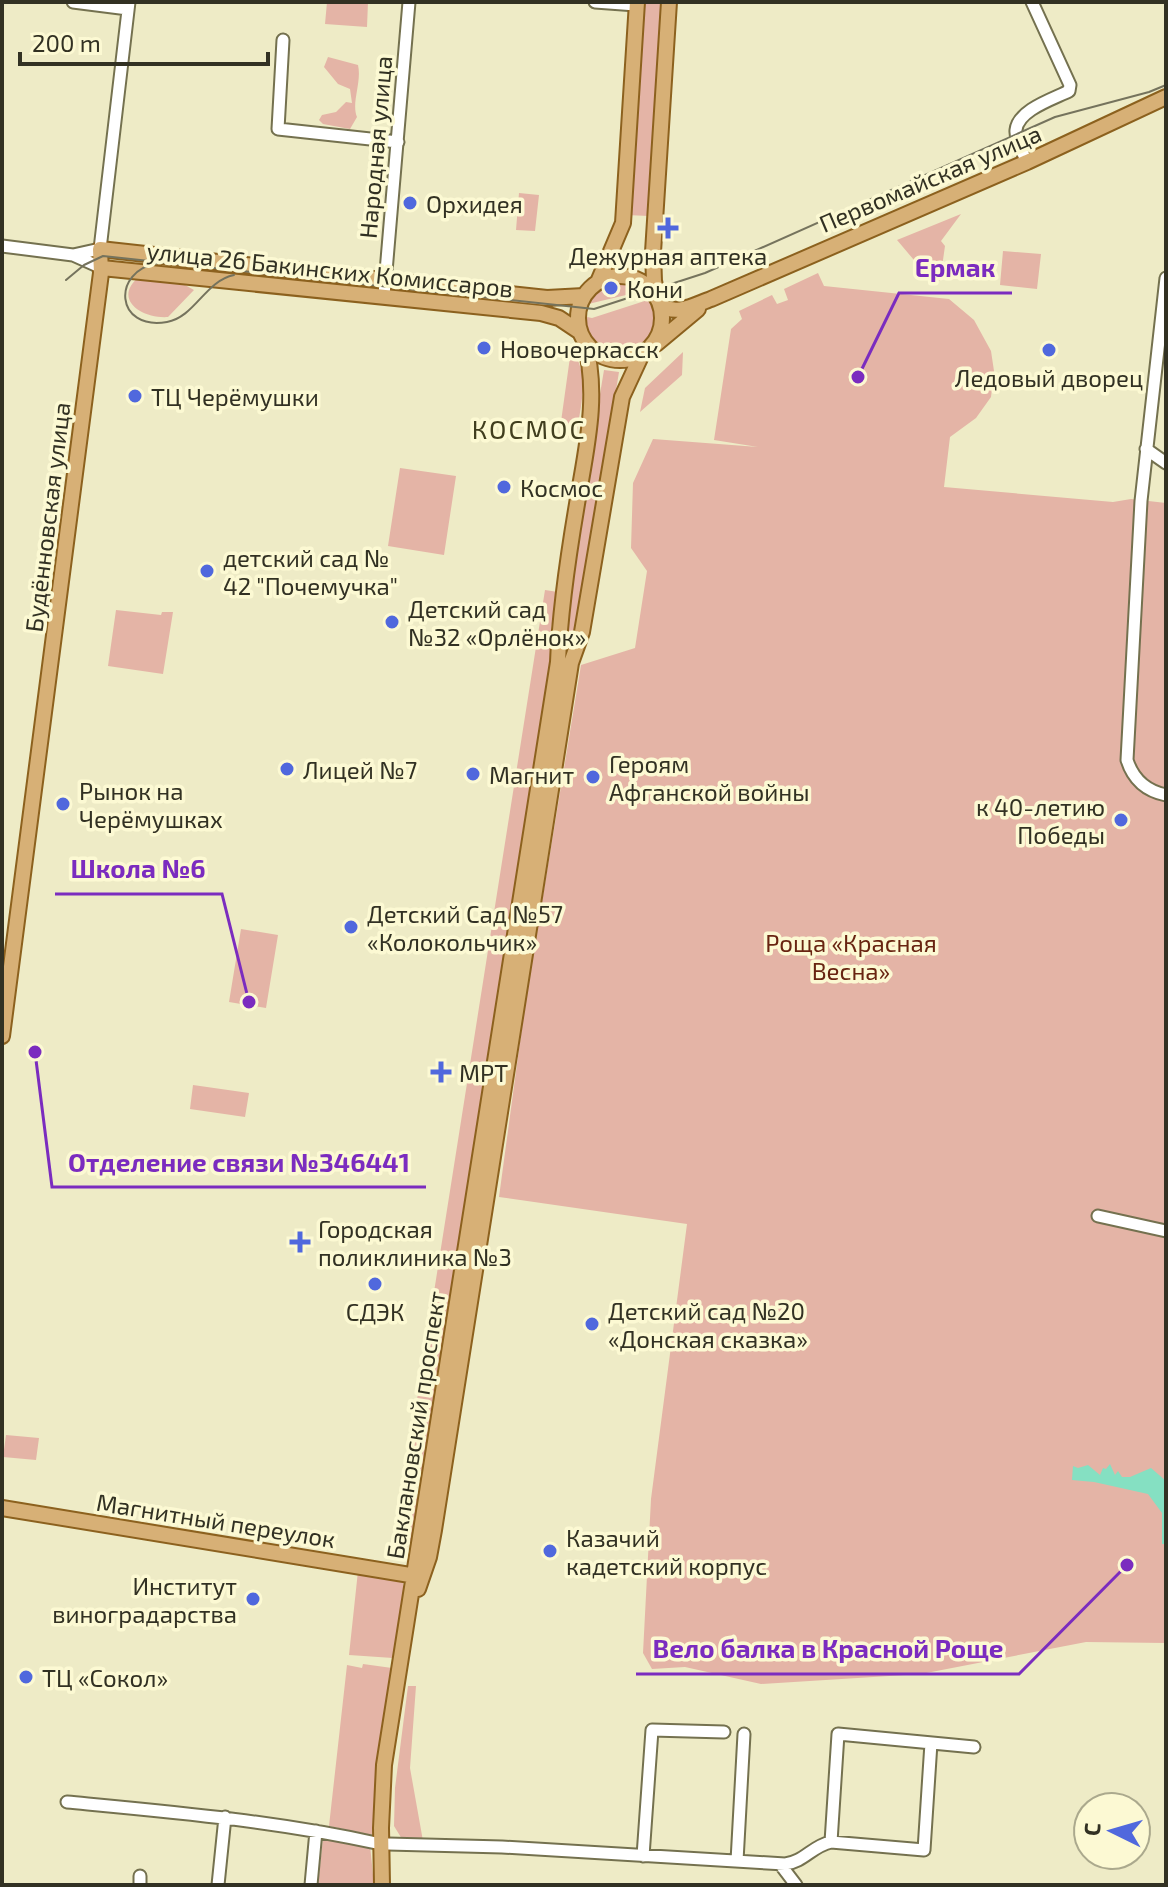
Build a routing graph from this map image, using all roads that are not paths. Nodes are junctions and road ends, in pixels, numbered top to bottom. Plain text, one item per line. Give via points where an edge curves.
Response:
1 (73, 2) edge
2 (409, 2) edge
3 (595, 2) edge
4 (669, 2) edge
5 (1032, 2) edge
6 (636, 3) edge
7 (129, 5) edge
8 (283, 40) dead end
9 (1166, 97) edge
10 (398, 142) junction
11 (1027, 162) junction
12 (2, 246) edge
13 (100, 249) junction
14 (73, 255) junction
15 (102, 268) junction
16 (1166, 278) edge
17 (598, 282) junction
18 (385, 288) junction
19 (584, 296) junction
20 (711, 299) junction
21 (659, 302) junction
22 (582, 336) junction
23 (645, 352) junction
24 (1146, 449) junction
25 (1166, 463) edge
26 (559, 642) junction
27 (577, 644) junction
28 (1166, 795) edge
29 (2, 1036) edge
30 (1098, 1216) dead end
31 (1166, 1231) edge
32 (2, 1508) edge
33 (418, 1575) junction
34 (724, 1732) dead end
35 (744, 1734) dead end
36 (931, 1743) junction
37 (974, 1747) dead end
38 (67, 1802) dead end
39 (225, 1817) junction
40 (316, 1831) junction
41 (831, 1842) junction
42 (384, 1844) junction
43 (643, 1856) junction
44 (737, 1861) junction
45 (780, 1864) junction
46 (218, 1885) edge
47 (311, 1885) edge
48 (382, 1885) edge
49 (389, 1885) edge
50 (796, 1885) edge

1 - 7 street
2 - 10 street, Народная улица
3 - 6 street
4 - 21 main road via 653,252
5 - 11 street via 1070,85 1069,91 1029,111 1016,125
6 - 17 main road via 623,223
7 - 13 street, Будённовская улица
8 - 10 street via 278,129
9 - 11 main road, Первомайская улица
10 - 18 street, Народная улица
11 - 20 main road, Первомайская улица
12 - 14 street, улица 26 Бакинских Комиссаров
13 - 14 street, улица 26 Бакинских Комиссаров
13 - 15 main road, Будённовская улица
13 - 18 main road, улица 26 Бакинских Комиссаров
14 - 15 street, улица 26 Бакинских Комиссаров
15 - 18 main road, улица 26 Бакинских Комиссаров
15 - 29 main road, Будённовская улица
16 - 24 street
17 - 19 main road
17 - 21 main road via 629,277 644,283
18 - 19 main road, улица 26 Бакинских Комиссаров
18 - 22 main road, улица 26 Бакинских Комиссаров via 541,313 559,318
19 - 22 main road via 578,312
20 - 21 main road, Первомайская улица via 671,311
20 - 23 main road, Первомайская улица
21 - 23 main road via 662,327
22 - 23 main road via 602,356 618,360
22 - 26 main road, Баклановский проспект via 593,390
23 - 27 main road, Баклановский проспект via 622,397
24 - 25 street
24 - 28 street via 1136,500 1127,760 1133,776
26 - 27 street
26 - 33 main road, Баклановский проспект
27 - 33 main road, Баклановский проспект via 434,1530
30 - 31 street
32 - 33 main road, Магнитный переулок
33 - 42 main road, Баклановский проспект via 384,1765
34 - 43 street via 652,1730
35 - 44 street
36 - 37 street
36 - 41 street via 924,1850
36 - 41 street via 838,1734
38 - 39 street
39 - 40 street
39 - 46 street
40 - 42 street
40 - 47 street
41 - 45 street via 818,1844 798,1862
42 - 43 street
42 - 48 main road, Баклановский проспект
42 - 49 main road, Баклановский проспект
43 - 44 street
44 - 45 street
45 - 50 street

